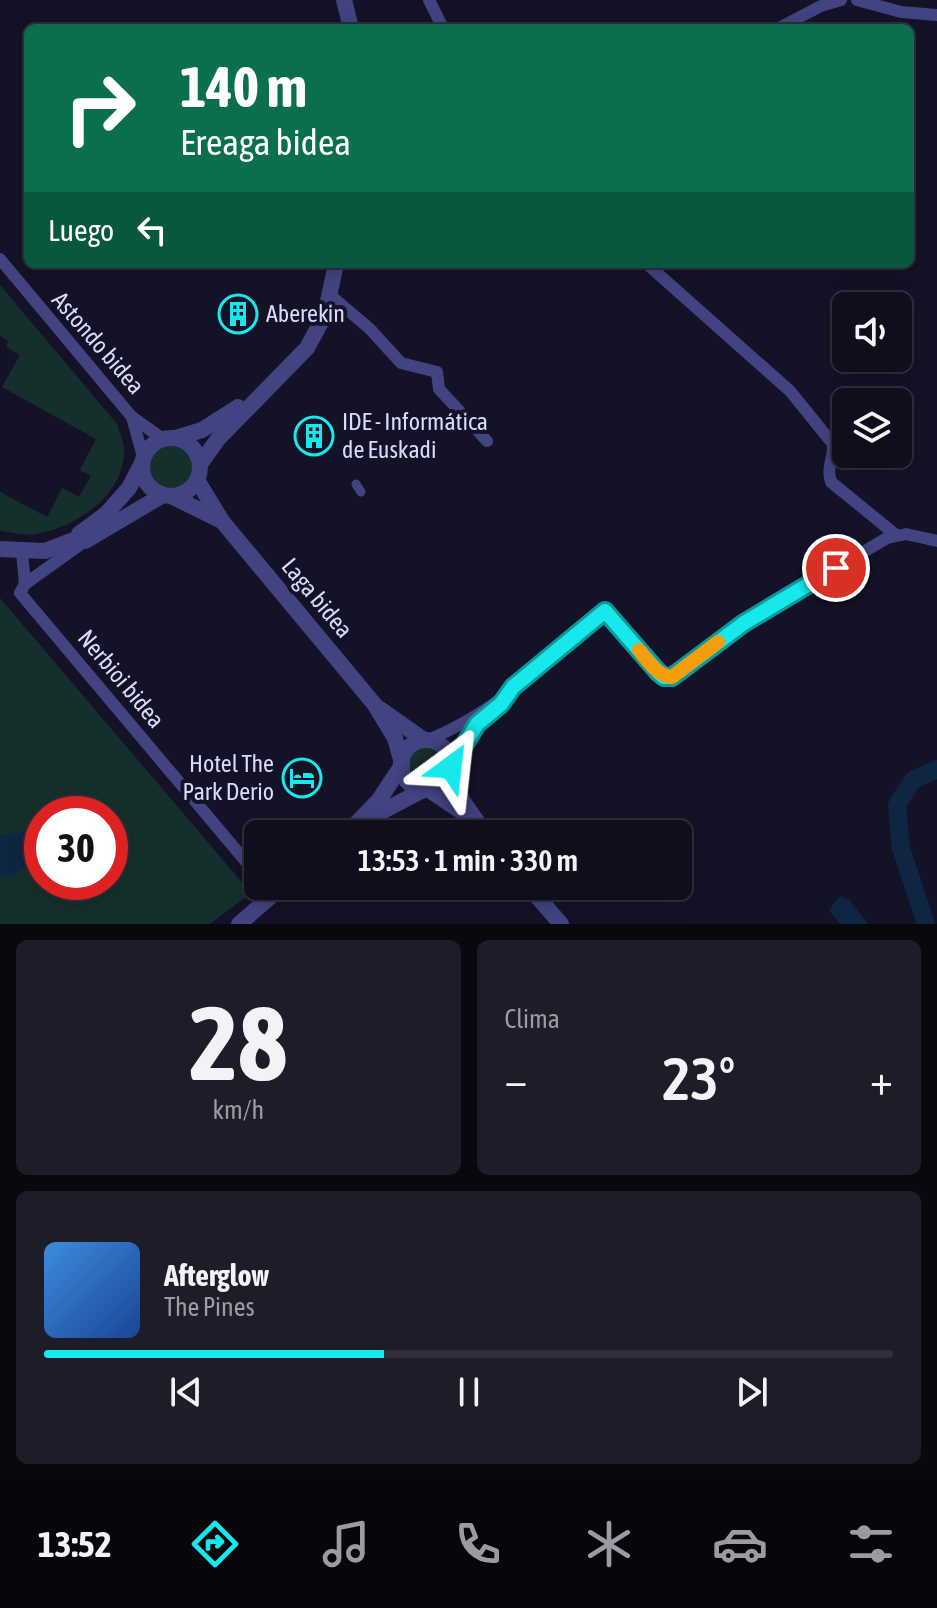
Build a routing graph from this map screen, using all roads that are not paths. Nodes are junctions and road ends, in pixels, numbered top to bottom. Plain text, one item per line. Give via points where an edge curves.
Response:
1 (344, 0) edge
2 (429, 0) edge
3 (837, 0) edge
4 (857, 0) edge
5 (937, 15) edge
6 (350, 24) edge
7 (441, 24) edge
8 (787, 24) edge
9 (0, 259) edge
10 (335, 268) edge
11 (652, 268) edge
12 (330, 295) junction
13 (289, 367) junction
14 (132, 417) junction
15 (170, 438) junction
16 (487, 441) dead end
17 (142, 461) junction
18 (199, 472) junction
19 (167, 496) junction
20 (222, 521) junction
21 (896, 535) junction
22 (78, 541) junction
23 (937, 541) edge
24 (0, 549) edge
25 (22, 552) junction
26 (25, 584) junction
27 (513, 687) junction
28 (375, 705) junction
29 (426, 740) junction
30 (402, 764) junction
31 (451, 768) junction
32 (427, 789) junction
33 (360, 820) edge
34 (369, 820) edge
35 (470, 820) edge
36 (476, 820) edge
37 (244, 859) edge
38 (263, 900) edge
39 (540, 900) edge
40 (239, 924) edge
41 (561, 924) edge

1 - 6 street
2 - 7 street
3 - 8 street
4 - 5 street
9 - 14 street, Astondo bidea
10 - 12 street
11 - 21 street via 790,391 833,444 831,482
12 - 13 street via 307,348
12 - 16 street via 401,363 437,372 439,389
13 - 15 street via 202,430
13 - 18 street via 218,439
14 - 15 street, Astondo bidea
14 - 17 street, Astondo bidea
15 - 17 street via 154,443
15 - 18 street via 191,446
17 - 19 street via 145,482
17 - 22 street via 129,488
18 - 19 street via 187,491
18 - 20 street, Laga bidea
19 - 20 street, Laga bidea
19 - 22 street
20 - 28 street, Laga bidea
21 - 23 street
21 - 27 street via 744,623 672,677 658,672 605,611
22 - 25 street
22 - 26 street
24 - 25 street
25 - 26 street
26 - 37 street, Nerbioi bidea via 20,593
27 - 29 street via 457,728
27 - 31 street via 477,724
28 - 29 street, Laga bidea
28 - 30 street, Laga bidea via 395,738
29 - 30 street via 409,747
29 - 31 street via 443,746
30 - 32 street via 409,782
30 - 33 street
31 - 32 street via 443,783
31 - 36 street
32 - 34 street
32 - 35 street
38 - 40 street
39 - 41 street

